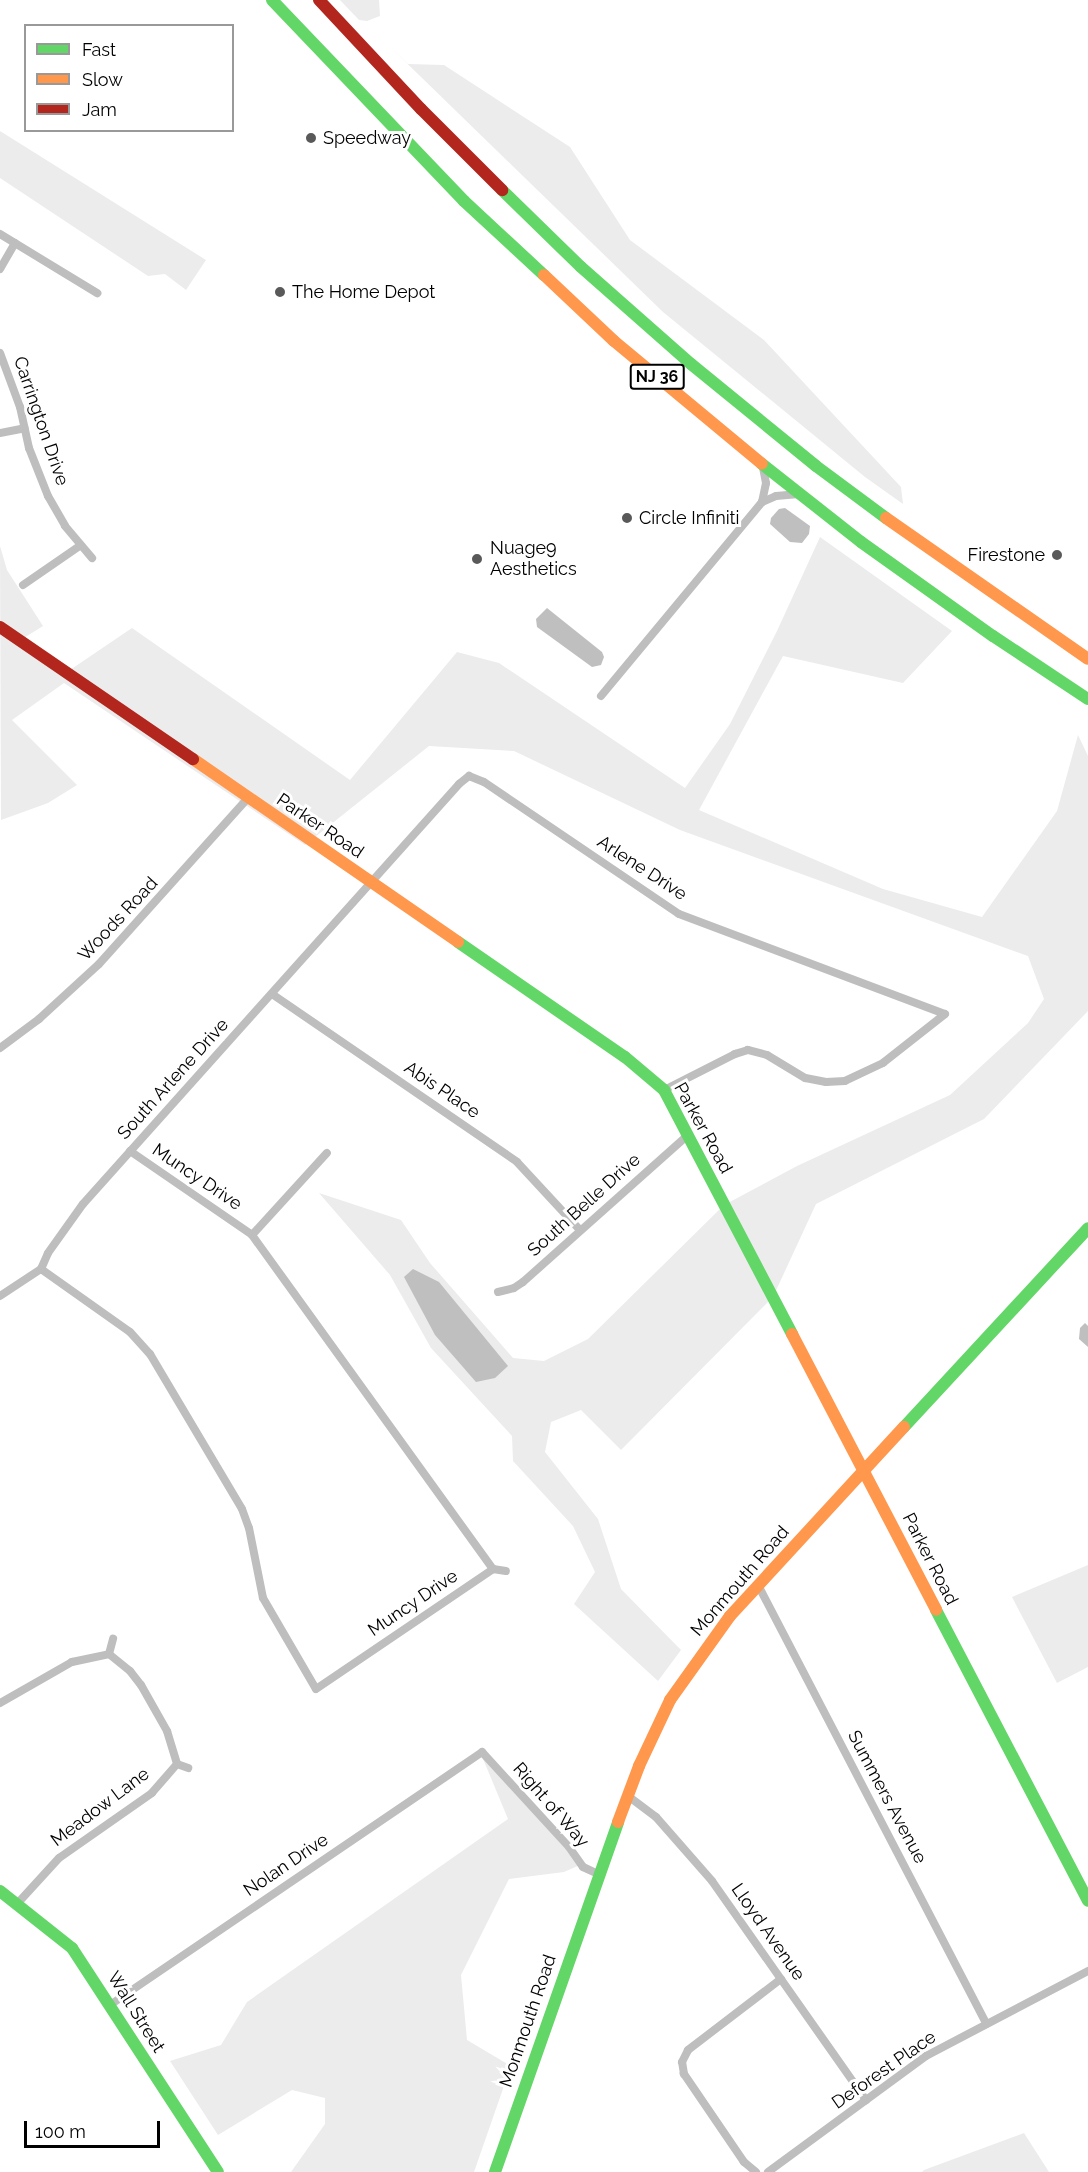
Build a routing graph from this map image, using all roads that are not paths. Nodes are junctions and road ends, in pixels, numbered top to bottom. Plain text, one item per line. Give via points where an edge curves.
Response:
1 (272, 0) edge
2 (319, 0) edge
3 (0, 234) edge
4 (15, 243) junction
5 (0, 269) edge
6 (97, 293) dead end
7 (0, 353) edge
8 (3, 373) edge
9 (25, 428) junction
10 (0, 433) edge
11 (761, 463) junction
12 (801, 494) junction
13 (762, 502) junction
14 (81, 545) junction
15 (92, 558) dead end
16 (23, 585) dead end
17 (0, 627) edge
18 (1088, 659) edge
19 (601, 696) dead end
20 (1088, 699) edge
21 (247, 799) junction
22 (372, 883) junction
23 (272, 994) junction
24 (0, 1048) edge
25 (664, 1090) junction
26 (688, 1135) junction
27 (130, 1151) junction
28 (327, 1153) dead end
29 (1088, 1228) edge
30 (580, 1230) junction
31 (252, 1235) junction
32 (40, 1269) junction
33 (498, 1292) dead end
34 (0, 1296) edge
35 (864, 1471) junction
36 (493, 1569) junction
37 (506, 1571) dead end
38 (758, 1585) junction
39 (112, 1639) dead end
40 (109, 1654) junction
41 (316, 1689) junction
42 (314, 1700) dead end
43 (0, 1703) edge
44 (482, 1752) joint
45 (177, 1764) junction
46 (188, 1768) dead end
47 (628, 1796) junction
48 (598, 1875) junction
49 (0, 1891) edge
50 (1088, 1901) edge
51 (17, 1904) junction
52 (1088, 1971) edge
53 (782, 1979) junction
54 (110, 2005) junction
55 (987, 2024) junction
56 (866, 2100) junction
57 (218, 2172) edge
58 (495, 2172) edge
59 (756, 2172) edge
60 (768, 2172) edge

1 - 11 main road, NJ 36 via 505,241 614,341
2 - 18 main road, NJ 36 via 520,209 691,364 893,524
3 - 4 street
4 - 5 street
4 - 6 street
7 - 8 street, Carrington Drive
8 - 9 street, Carrington Drive
9 - 10 street
9 - 14 street, Carrington Drive via 48,495 64,526
11 - 12 main road, NJ 36
11 - 13 street via 766,483
12 - 13 street via 776,496
12 - 20 main road, NJ 36 via 861,542
13 - 19 street
14 - 15 street, Carrington Drive
14 - 16 street
17 - 21 main road, Parker Road
21 - 22 main road, Parker Road
21 - 24 street, Woods Road via 99,964 39,1019
22 - 23 street, South Arlene Drive
22 - 25 main road, Parker Road via 625,1057
22 - 25 street, Arlene Drive via 459,784 467,777 475,777 680,914 945,1014 883,1063 845,1081 805,1078 767,1055 747,1050
23 - 27 street, South Arlene Drive
23 - 30 street, Abis Place via 509,1156
25 - 26 main road, Parker Road
26 - 30 street, South Belle Drive
26 - 35 main road, Parker Road
27 - 31 street, Muncy Drive
27 - 32 street, South Arlene Drive via 82,1204
28 - 31 street
29 - 35 main road, Monmouth Road
30 - 33 street, South Belle Drive via 523,1282
31 - 36 street, Muncy Drive
32 - 34 street, South Arlene Drive
32 - 41 street via 130,1332 150,1354 242,1509 263,1598
35 - 38 main road, Monmouth Road
35 - 50 main road, Parker Road
36 - 37 street
36 - 41 street, Muncy Drive
38 - 47 main road, Monmouth Road via 714,1636 670,1700
38 - 55 street, Summers Avenue
39 - 40 street
40 - 43 street via 72,1662
40 - 45 street via 141,1685 167,1731
41 - 42 street
44 - 48 street, Right of Way via 569,1847 583,1868
44 - 54 street, Nolan Drive
45 - 46 street
45 - 51 street, Meadow Lane via 152,1793 59,1858
47 - 48 main road, Monmouth Road
47 - 53 street, Lloyd Avenue via 656,1817 696,1861
48 - 58 main road, Monmouth Road
49 - 51 main road, Wall Street
51 - 54 main road, Wall Street via 72,1948
52 - 55 street, Deforest Place
53 - 56 street, Lloyd Avenue
53 - 59 street via 688,2050 682,2062 684,2074 744,2162
54 - 57 main road, Wall Street
55 - 56 street, Deforest Place via 926,2056
56 - 60 street, Deforest Place

